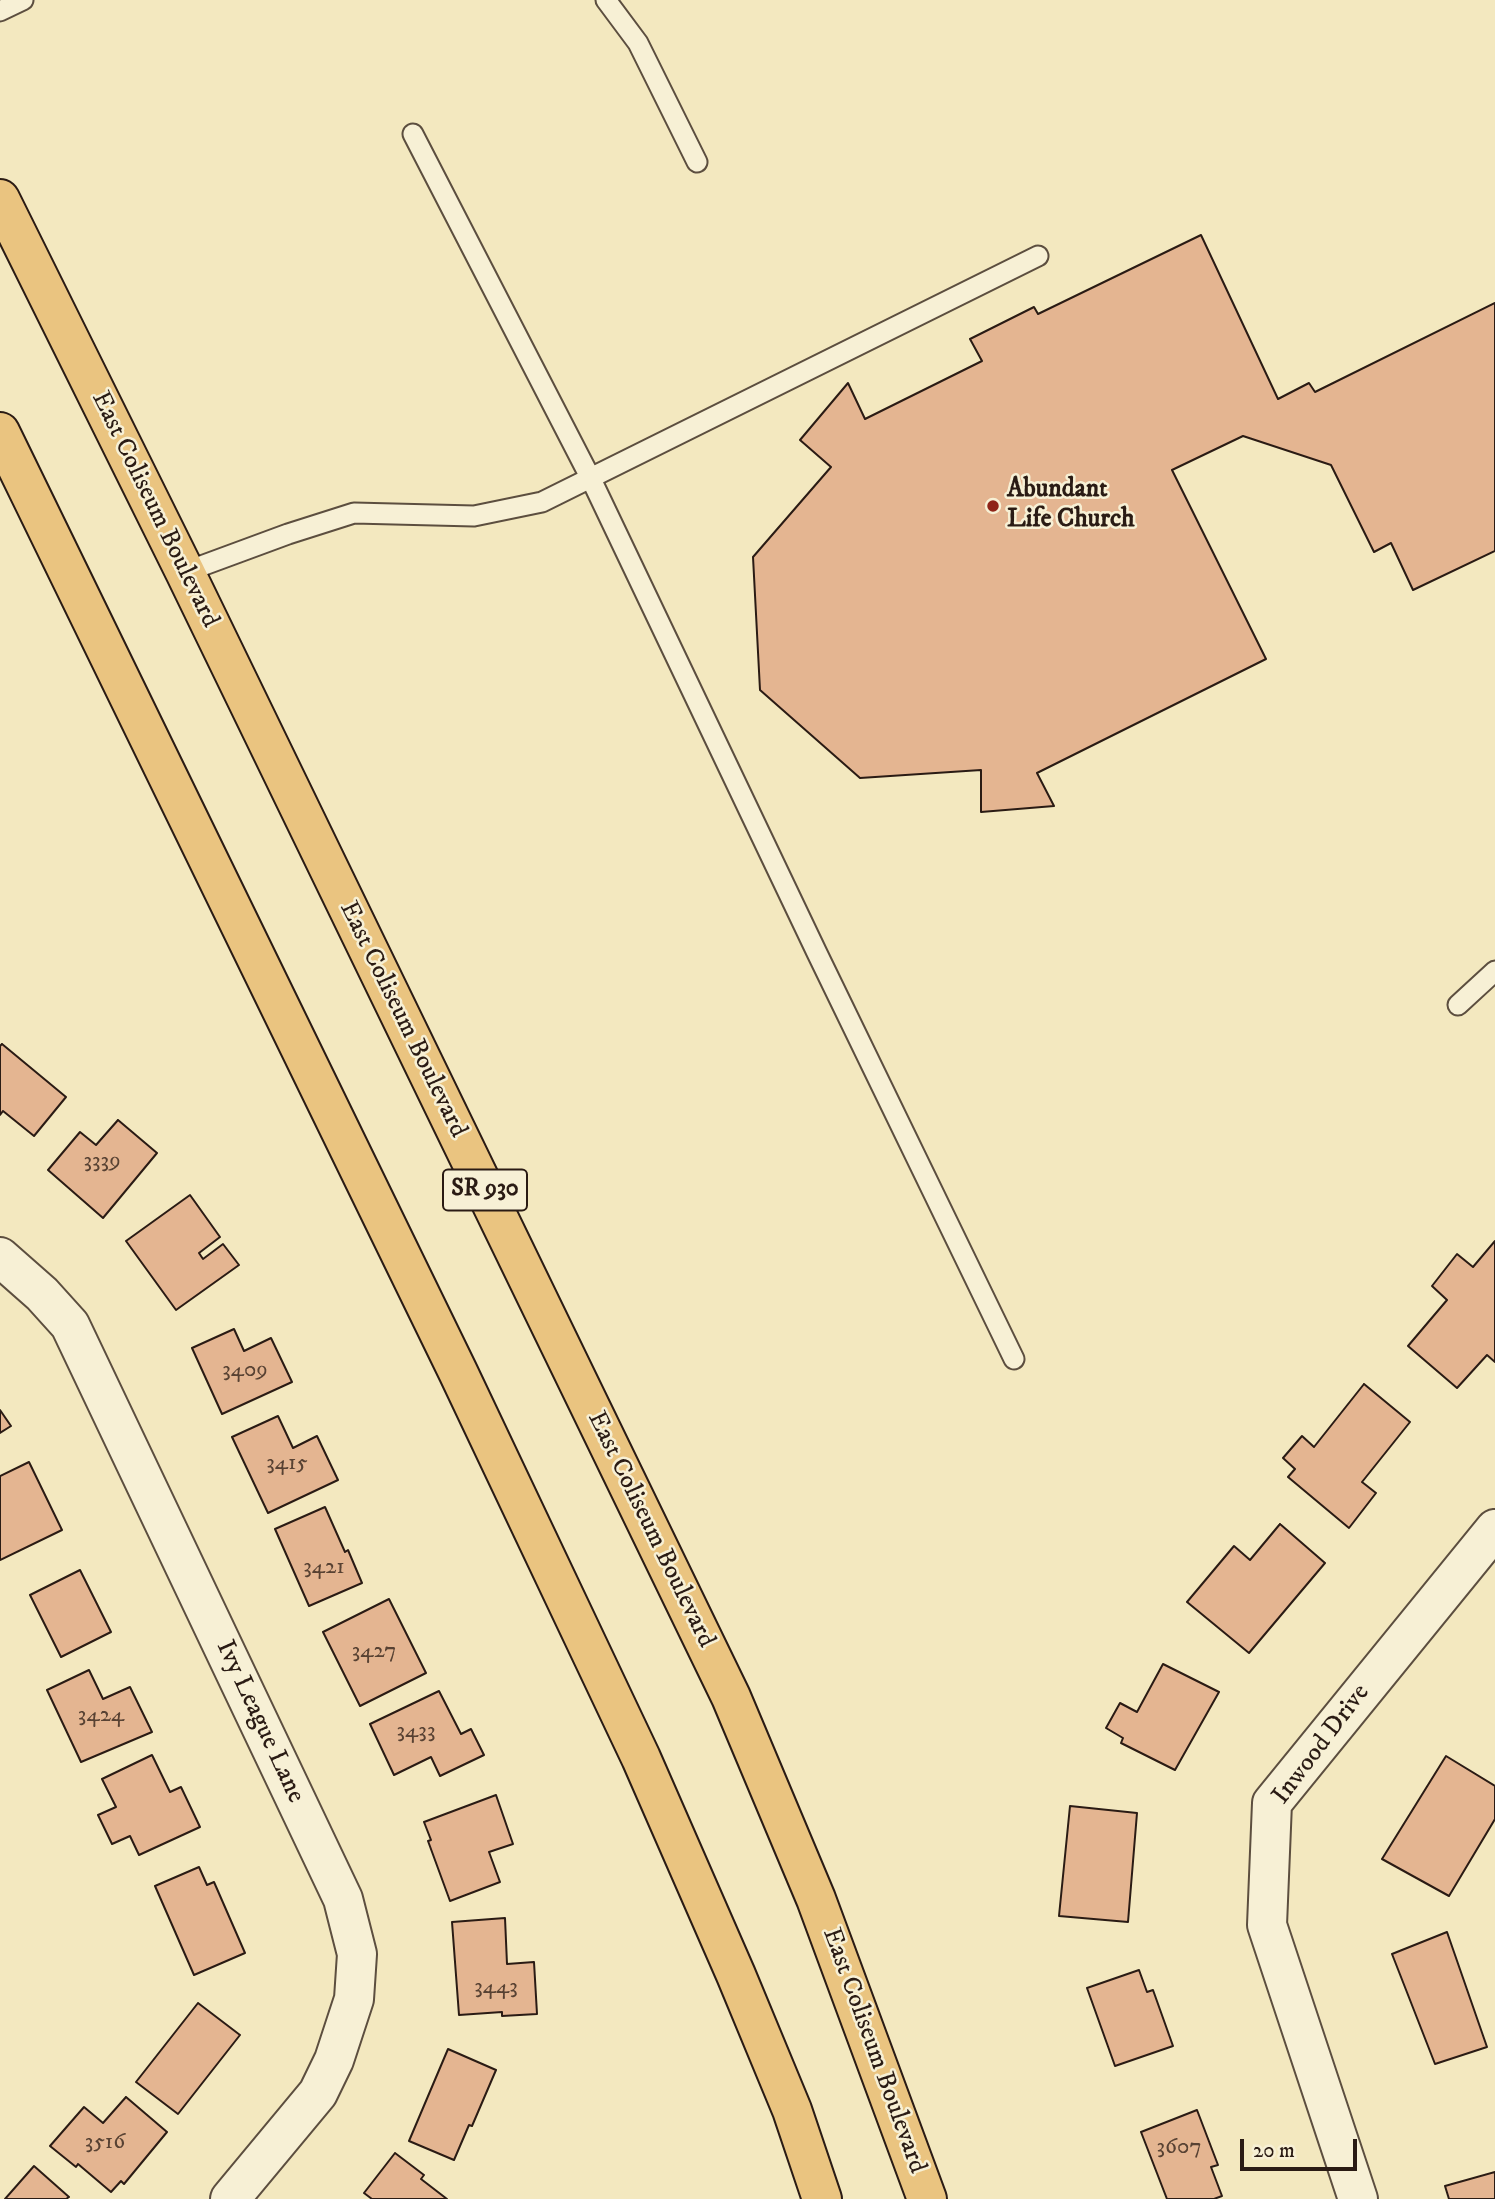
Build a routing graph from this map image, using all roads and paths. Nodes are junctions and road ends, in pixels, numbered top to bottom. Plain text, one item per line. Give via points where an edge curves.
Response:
1 (23, 0) edge
2 (606, 0) edge
3 (0, 11) edge
4 (413, 134) dead end
5 (697, 162) dead end
6 (0, 199) edge
7 (1038, 257) dead end
8 (0, 432) edge
9 (591, 479) junction
10 (185, 572) junction
11 (1495, 971) edge
12 (1458, 1005) dead end
13 (0, 1257) edge
14 (1014, 1359) dead end
15 (1495, 1529) edge
16 (230, 2199) edge
17 (822, 2199) edge
18 (928, 2199) edge
19 (1358, 2199) edge

1 - 3 lane
2 - 5 lane via 638,43
4 - 9 lane
6 - 10 highway, East Coliseum Boulevard / SR 930
7 - 9 lane
8 - 17 highway via 641,1758 792,2110
9 - 10 lane via 542,502 474,516 354,513
9 - 14 lane
10 - 18 highway, East Coliseum Boulevard / SR 930 via 731,1697 816,1899
11 - 12 lane
13 - 16 street, Ivy League Lane via 70,1325 343,1899 357,1954 354,1999 318,2093
15 - 19 street, Inwood Drive via 1272,1803 1267,1925

